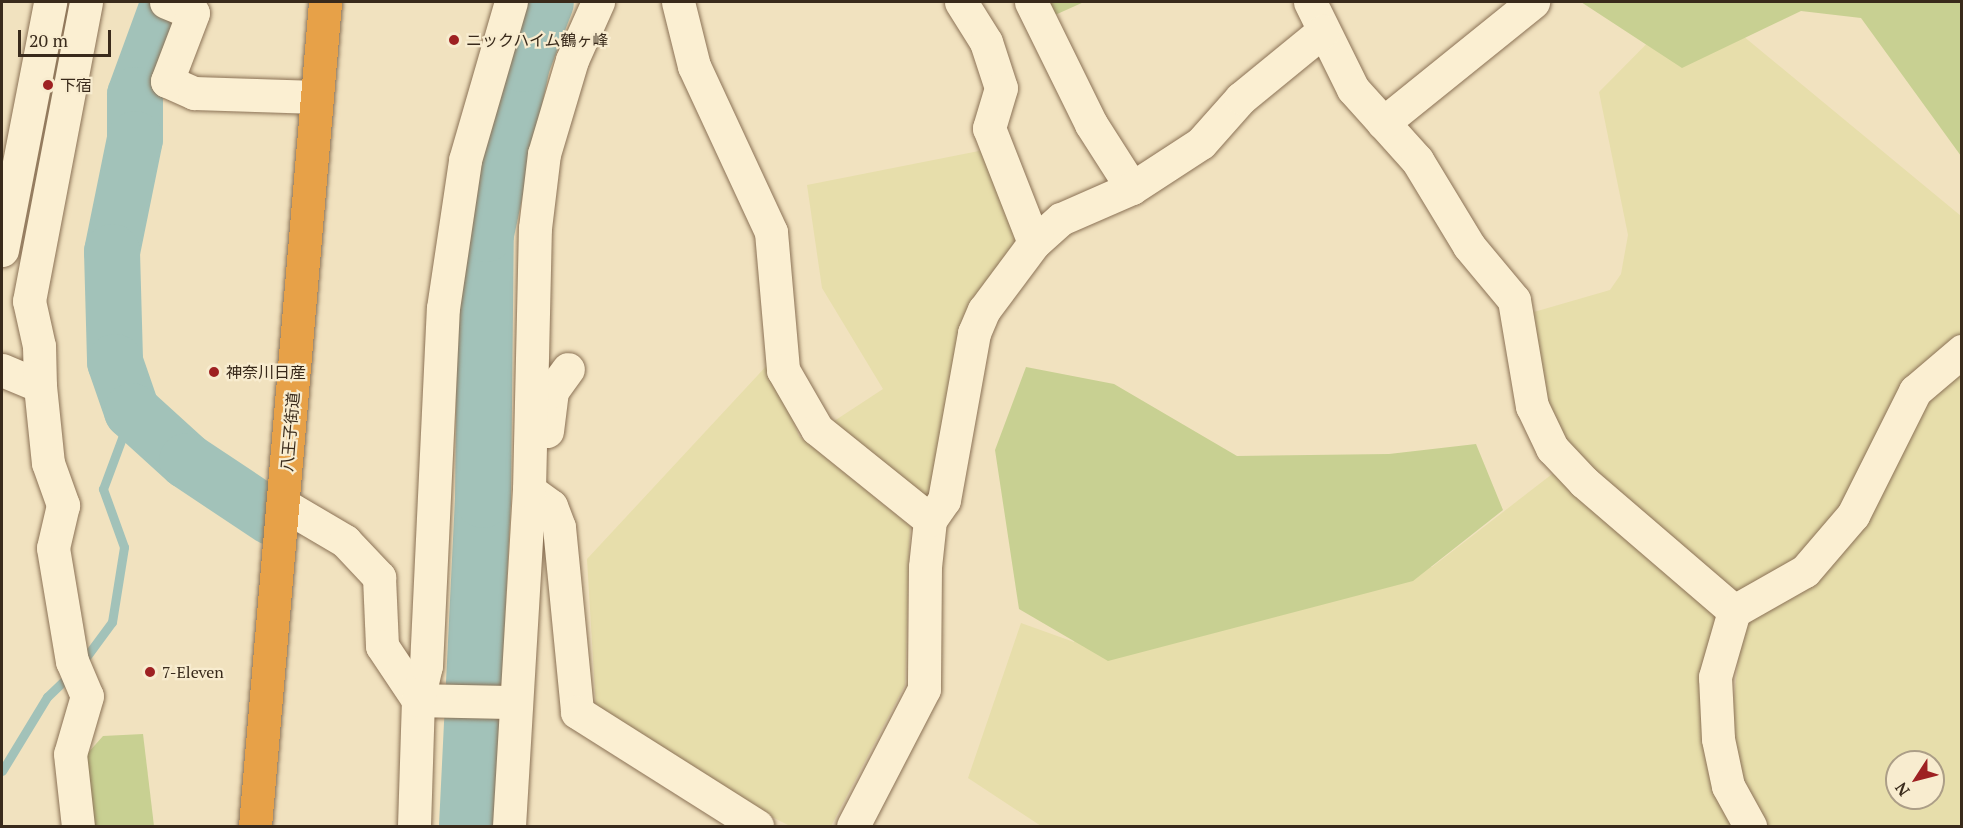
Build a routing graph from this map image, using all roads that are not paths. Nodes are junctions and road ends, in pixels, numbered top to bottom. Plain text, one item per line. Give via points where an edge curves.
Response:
1 (50, 2) edge
2 (86, 2) edge
3 (325, 2) edge
4 (511, 2) edge
5 (598, 2) edge
6 (678, 2) edge
7 (961, 2) edge
8 (1031, 2) edge
9 (1533, 2) edge
10 (177, 6) edge
11 (1317, 16) edge
12 (316, 97) junction
13 (1383, 123) junction
14 (1132, 188) junction
15 (1034, 243) junction
16 (2, 250) edge
17 (1962, 351) edge
18 (568, 369) dead end
19 (2, 370) edge
20 (40, 386) junction
21 (529, 483) junction
22 (284, 505) junction
23 (930, 520) junction
24 (1734, 611) junction
25 (430, 701) junction
26 (510, 702) junction
27 (78, 826) edge
28 (255, 826) edge
29 (414, 826) edge
30 (509, 826) edge
31 (758, 826) edge
32 (853, 826) edge
33 (1749, 826) edge

1 - 16 street
2 - 20 street via 29,302 39,346
3 - 12 highway, 八王子街道
4 - 25 street via 465,159 443,308 426,666
5 - 21 street via 572,60 544,154 535,228
6 - 23 street via 694,66 771,232 783,370 817,429
7 - 15 street via 986,42 1001,88 989,128
8 - 14 street via 1091,124
9 - 13 street
10 - 12 street via 194,13 167,81 194,93
11 - 13 street via 1353,89
11 - 14 street via 1201,143
12 - 22 highway, 八王子街道
13 - 24 street via 1417,160 1468,246 1514,300 1532,406 1552,448 1584,482
14 - 15 street via 1061,219
15 - 23 street via 984,310 974,333 944,500
17 - 24 street via 1915,391 1854,515 1805,571
18 - 21 street via 552,392 545,464
19 - 20 street
20 - 27 street via 48,463 63,505 53,548 72,661 87,696 69,754
21 - 26 street
21 - 31 street via 551,506 559,527 577,712
22 - 25 street via 345,541 379,576 382,646
22 - 28 highway, 八王子街道
23 - 32 street via 925,567 924,689
24 - 33 street via 1715,676 1718,739 1728,786
25 - 26 street
25 - 29 street
26 - 30 street

